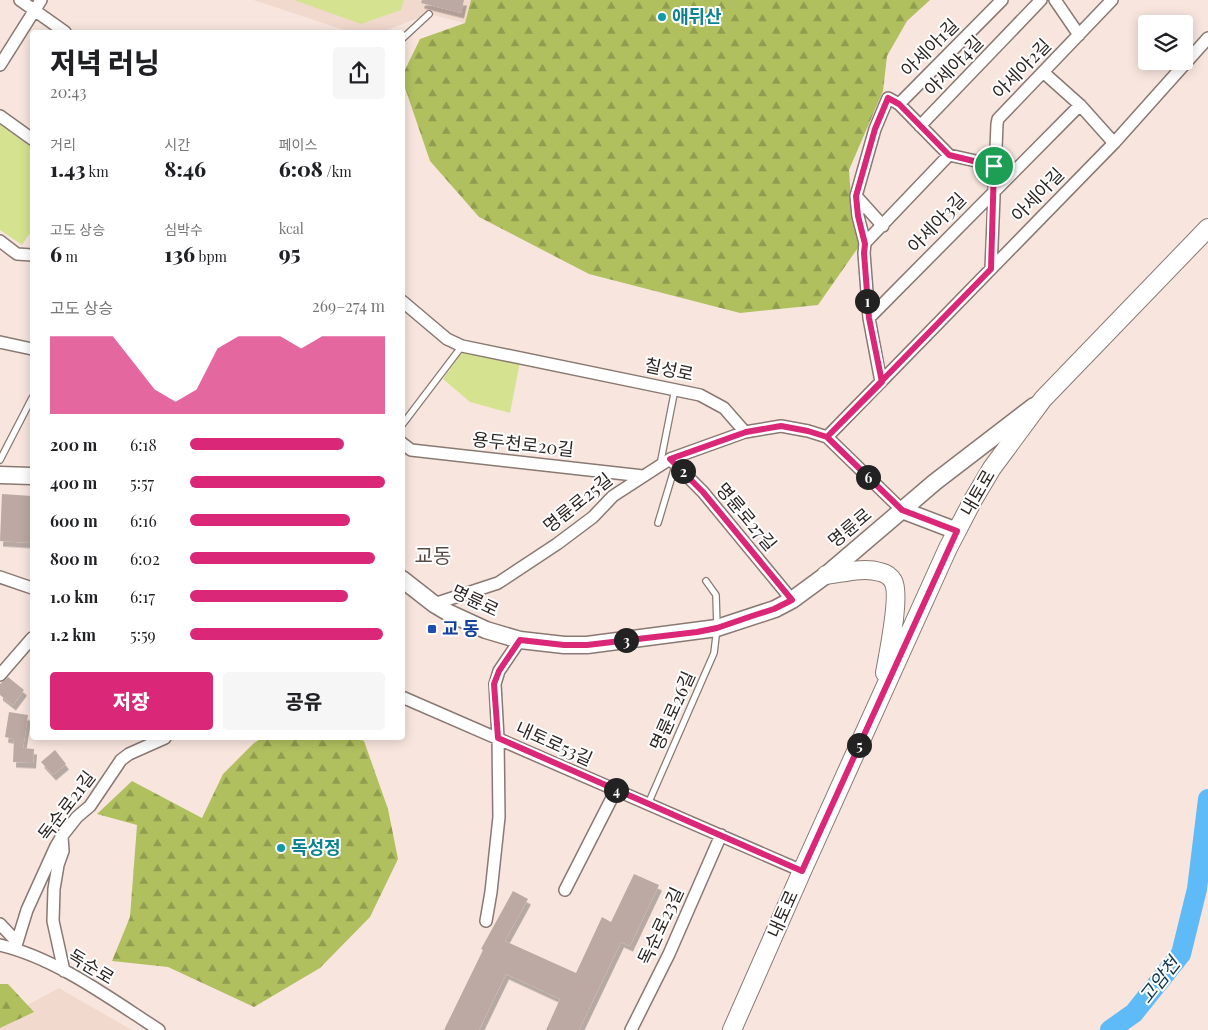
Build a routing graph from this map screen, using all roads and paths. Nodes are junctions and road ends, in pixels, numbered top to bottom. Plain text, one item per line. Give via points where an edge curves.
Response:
1 (20, 0) edge
2 (41, 0) edge
3 (1002, 0) edge
4 (1041, 0) edge
5 (1055, 0) edge
6 (1112, 0) edge
7 (34, 10) junction
8 (429, 14) dead end
9 (62, 30) edge
10 (1080, 35) junction
11 (405, 36) edge
12 (1208, 38) edge
13 (0, 65) edge
14 (1043, 72) junction
15 (899, 104) junction
16 (1080, 105) junction
17 (0, 116) edge
18 (920, 126) junction
19 (30, 138) edge
20 (1114, 142) junction
21 (949, 155) junction
22 (994, 166) junction
23 (993, 192) junction
24 (856, 196) junction
25 (884, 226) junction
26 (1208, 228) edge
27 (0, 241) edge
28 (865, 244) junction
29 (30, 255) edge
30 (991, 269) junction
31 (405, 304) edge
32 (869, 318) junction
33 (0, 342) edge
34 (462, 346) junction
35 (30, 349) edge
36 (882, 382) junction
37 (675, 389) junction
38 (1043, 399) junction
39 (30, 402) edge
40 (405, 421) edge
41 (746, 432) junction
42 (827, 437) junction
43 (405, 445) edge
44 (0, 460) edge
45 (669, 462) junction
46 (0, 475) edge
47 (30, 476) edge
48 (643, 476) junction
49 (902, 510) junction
50 (658, 523) dead end
51 (957, 531) junction
52 (826, 575) junction
53 (0, 577) edge
54 (405, 581) edge
55 (706, 581) dead end
56 (30, 587) edge
57 (792, 600) junction
58 (434, 604) junction
59 (717, 628) junction
60 (30, 640) edge
61 (520, 640) junction
62 (0, 675) edge
63 (882, 694) junction
64 (405, 698) edge
65 (498, 738) junction
66 (160, 740) edge
67 (616, 790) junction
68 (648, 804) junction
69 (721, 835) junction
70 (62, 836) junction
71 (802, 871) junction
72 (565, 890) dead end
73 (486, 921) dead end
74 (0, 924) edge
75 (0, 945) edge
76 (16, 945) junction
77 (64, 971) junction
78 (154, 1028) edge
79 (631, 1030) edge
80 (732, 1030) edge

1 - 7 street
2 - 7 street
3 - 15 street, 아세아1길
4 - 18 street, 아세아4길
5 - 10 street
6 - 10 street, 아세아2길
7 - 9 street
7 - 13 street
8 - 11 lane
10 - 14 street, 아세아2길
12 - 20 street, 아세아길
14 - 16 street
14 - 22 street, 아세아2길 via 998,119
15 - 18 street
15 - 24 street, 아세아1길 via 888,98 875,129
16 - 20 street
16 - 23 street, 아세아3길
17 - 19 street
18 - 21 street
20 - 30 street, 아세아길
21 - 22 street
21 - 25 street
22 - 23 street, 아세아2길
23 - 30 street, 아세아2길
23 - 32 street, 아세아3길
24 - 25 street
24 - 28 street
25 - 28 street
26 - 38 main road, 내토로
27 - 29 street via 17,254
28 - 32 street
30 - 36 street, 아세아길
31 - 34 street, 칠성로 via 447,339
32 - 36 street
33 - 35 street
34 - 37 street, 칠성로
34 - 40 lane
36 - 42 street, 아세아길
37 - 41 street, 칠성로 via 700,394 711,400 724,408
37 - 45 lane
38 - 49 street, 명륜로
38 - 51 main road, 내토로 via 992,468
39 - 44 lane
41 - 42 street via 781,426
41 - 45 street, 명륜로25길
42 - 49 street
43 - 48 street, 용두천로20길 via 411,450
45 - 48 street, 명륜로25길
45 - 50 lane
45 - 57 street, 명륜로27길 via 703,492
46 - 47 street
48 - 58 street, 명륜로25길 via 613,496 593,517 557,544 498,582
49 - 51 street
49 - 52 street, 명륜로
51 - 63 main road, 내토로
52 - 57 street, 명륜로
52 - 63 main road via 865,570 881,572 893,582 895,600
53 - 56 street
54 - 58 street, 명륜로
55 - 59 lane via 716,595
57 - 59 street, 명륜로
58 - 61 street, 명륜로 via 486,630
59 - 61 street, 명륜로 via 587,645
59 - 68 lane, 명륜로26길 via 714,653
60 - 62 street
61 - 65 street via 494,684
63 - 71 main road, 내토로
64 - 65 street, 내토로53길
65 - 67 street, 내토로53길
65 - 73 street via 499,817
66 - 70 street, 독순로21길 via 121,760 102,792
67 - 68 street, 내토로53길
67 - 72 street
68 - 69 street, 내토로53길
69 - 71 street, 내토로53길
69 - 79 street, 독순로23길 via 669,954
70 - 76 street, 독순로21길 via 27,910
70 - 77 street via 53,921
71 - 80 main road, 내토로
74 - 76 street
75 - 76 street, 독순로
76 - 77 street, 독순로
77 - 78 street, 독순로

